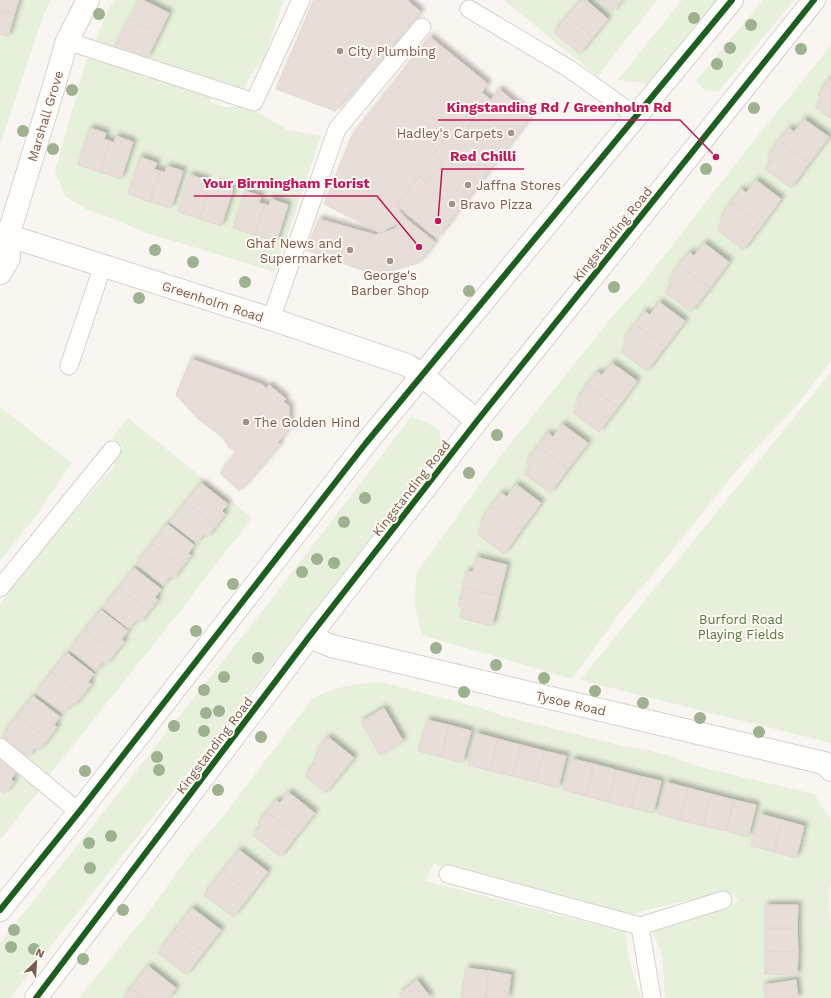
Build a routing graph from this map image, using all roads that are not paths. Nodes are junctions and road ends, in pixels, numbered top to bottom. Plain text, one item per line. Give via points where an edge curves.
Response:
1 (88, 0) edge
2 (301, 0) edge
3 (732, 0) edge
4 (814, 0) edge
5 (468, 9) dead end
6 (422, 27) dead end
7 (67, 41) junction
8 (636, 116) junction
9 (4, 234) edge
10 (103, 265) junction
11 (0, 273) edge
12 (271, 319) junction
13 (69, 366) dead end
14 (422, 376) junction
15 (477, 421) junction
16 (112, 450) dead end
17 (0, 588) edge
18 (309, 637) junction
19 (0, 747) edge
20 (831, 770) edge
21 (79, 812) junction
22 (448, 874) dead end
23 (722, 900) dead end
24 (0, 910) edge
25 (640, 926) junction
26 (36, 998) edge
27 (652, 998) edge

1 - 7 main road, Marshall Grove
2 - 7 lane via 254,102
3 - 8 main road
4 - 15 main road, Kingstanding Road
5 - 8 lane via 568,68
6 - 12 lane via 336,129
7 - 9 main road, Marshall Grove
8 - 14 main road
9 - 10 main road, Greenholm Road
9 - 11 main road, Marshall Grove via 9,258
10 - 12 main road, Greenholm Road
10 - 13 lane
12 - 14 main road, Greenholm Road via 407,365
14 - 15 main road, Greenholm Road
14 - 21 main road via 366,443
15 - 18 main road, Kingstanding Road
16 - 17 lane
18 - 20 main road, Tysoe Road via 332,646 824,763
18 - 26 main road, Kingstanding Road
19 - 21 lane
21 - 24 main road
22 - 25 lane
23 - 25 lane
25 - 27 lane

